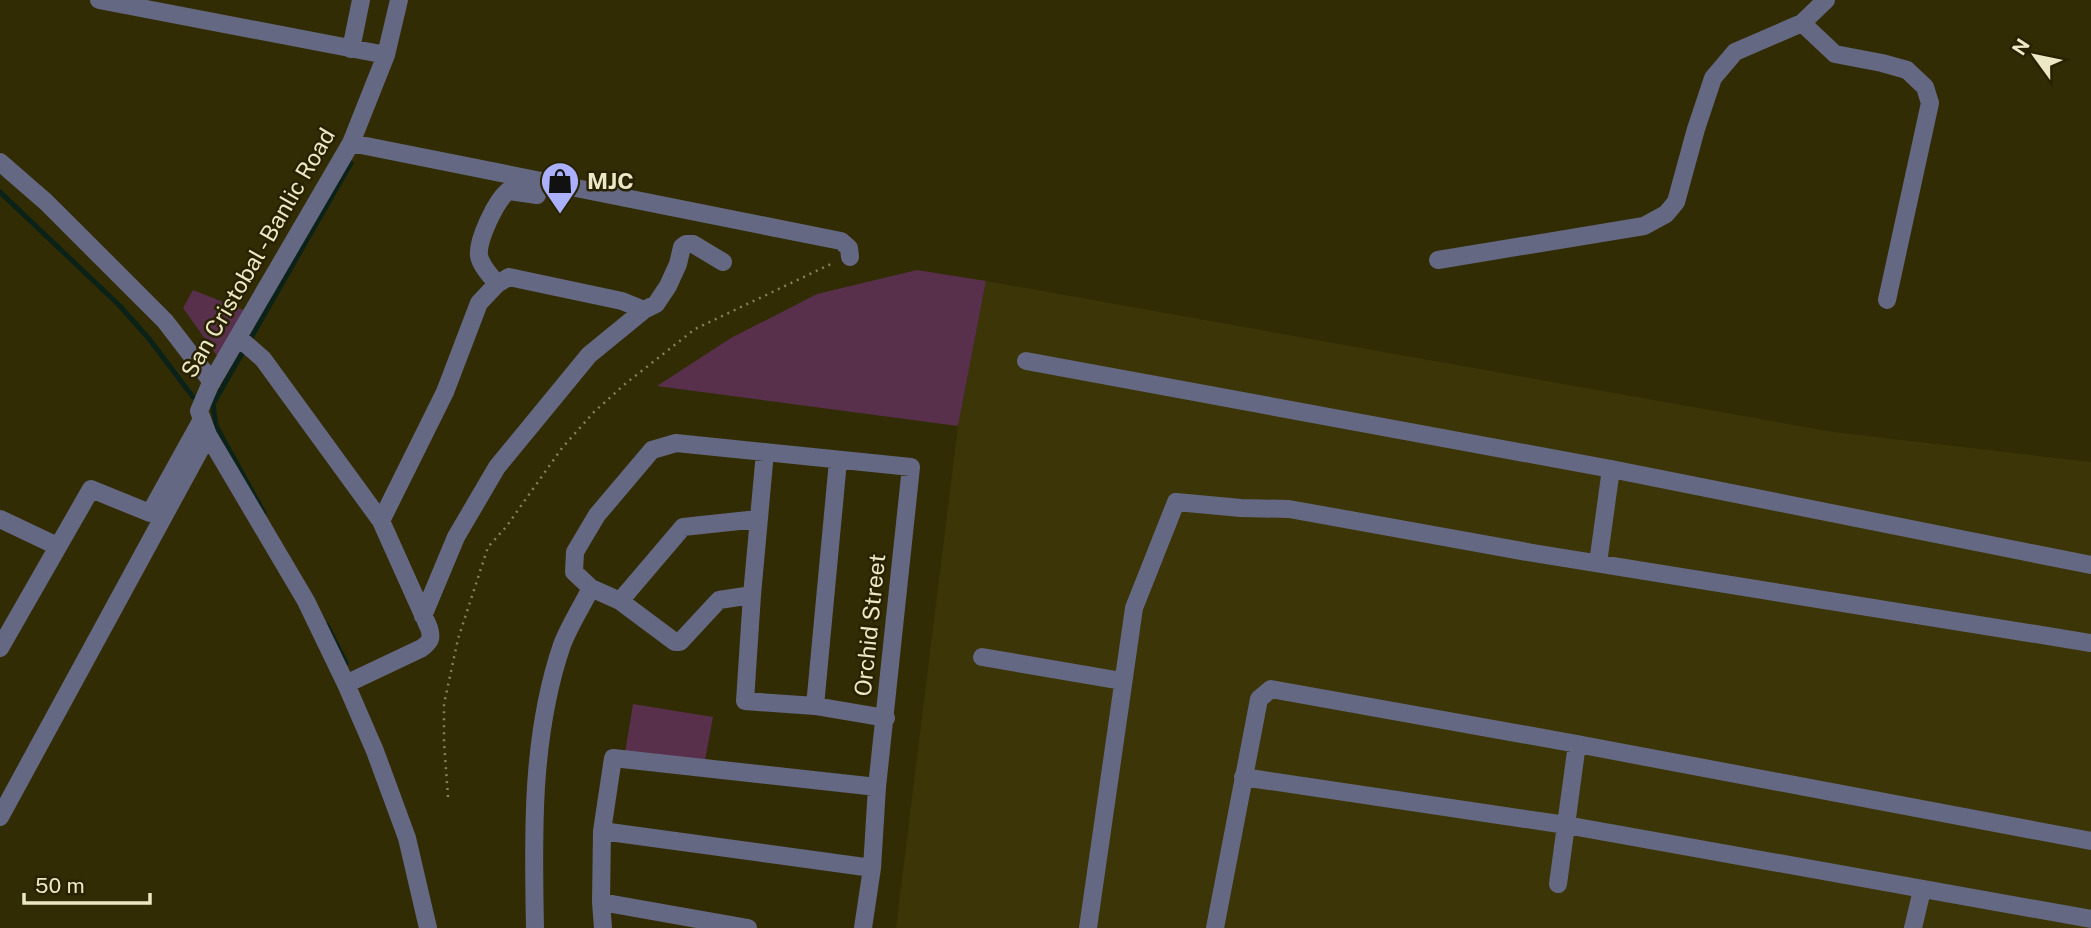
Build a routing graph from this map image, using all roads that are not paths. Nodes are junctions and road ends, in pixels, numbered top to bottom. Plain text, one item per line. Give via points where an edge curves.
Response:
1 (99, 0) edge
2 (361, 0) edge
3 (398, 0) edge
4 (1826, 0) edge
5 (1802, 23) junction
6 (351, 49) junction
7 (386, 55) junction
8 (351, 143) junction
9 (0, 162) edge
10 (537, 195) dead end
11 (850, 257) road end
12 (1438, 260) dead end
13 (723, 262) dead end
14 (497, 284) junction
15 (1887, 300) dead end
16 (644, 310) junction
17 (239, 338) junction
18 (1026, 361) dead end
19 (212, 382) junction
20 (204, 428) junction
21 (765, 452) junction
22 (838, 461) junction
23 (1611, 469) junction
24 (0, 519) edge
25 (758, 519) junction
26 (381, 521) junction
27 (57, 546) junction
28 (1598, 564) junction
29 (2091, 565) edge
30 (591, 588) junction
31 (752, 595) junction
32 (620, 601) junction
33 (423, 616) junction
34 (2091, 643) edge
35 (0, 648) edge
36 (982, 657) dead end
37 (1122, 681) junction
38 (346, 684) junction
39 (815, 706) junction
40 (886, 718) junction
41 (1577, 744) junction
42 (1243, 777) junction
43 (877, 787) junction
44 (0, 817) edge
45 (1566, 825) junction
46 (602, 831) junction
47 (2091, 841) edge
48 (872, 868) junction
49 (1558, 884) dead end
50 (1922, 890) junction
51 (601, 902) junction
52 (2091, 919) edge
53 (428, 928) edge
54 (535, 928) edge
55 (603, 928) edge
56 (748, 928) edge
57 (863, 928) edge
58 (1088, 928) edge
59 (1215, 928) edge
60 (1913, 928) edge

1 - 6 street
2 - 6 street
3 - 7 street, San Cristobal - Banlic Road
4 - 5 street
5 - 12 street via 1735,52 1713,78 1676,202 1665,214 1644,226
5 - 15 street via 1835,54 1907,70 1925,87 1930,103
6 - 7 street
7 - 8 street, San Cristobal - Banlic Road
8 - 11 street via 841,241 849,248
8 - 17 street, San Cristobal - Banlic Road
9 - 19 street via 164,321
10 - 14 street via 508,191 499,199 479,256
13 - 16 street via 686,244 668,286 656,303
14 - 16 street via 509,277 622,301
14 - 26 street via 479,303 445,392
16 - 33 street via 589,355 497,467 456,537
17 - 19 street, San Cristobal - Banlic Road
17 - 26 street via 263,359
18 - 23 street
19 - 20 street, San Cristobal - Banlic Road via 199,411
20 - 27 street via 150,513 91,489
20 - 38 street via 306,601
20 - 44 street, San Cristobal - Banlic Road
21 - 22 street
21 - 25 street
21 - 30 street via 676,443 653,450 597,515 575,552 574,572
22 - 39 street
22 - 40 street, Orchid Street via 911,467
23 - 28 street
23 - 29 street
24 - 27 street
25 - 31 street
25 - 32 street via 682,527
26 - 33 street
27 - 35 street
28 - 34 street
28 - 37 street via 1289,509 1176,502 1134,608
30 - 32 street
30 - 54 street via 563,643 544,711 536,803
31 - 32 street via 719,600 680,642
31 - 39 street via 746,701
33 - 38 street via 430,642
36 - 37 street
37 - 58 street
38 - 53 street via 407,838
39 - 40 street
40 - 43 street, Orchid Street
41 - 42 street via 1271,690 1259,699
41 - 45 street
41 - 47 street
42 - 45 street
42 - 59 street
43 - 46 street via 613,758
43 - 48 street, Orchid Street
45 - 49 street
45 - 50 street
46 - 48 street
46 - 51 street
48 - 57 street, Orchid Street
50 - 52 street
50 - 60 street
51 - 55 street
51 - 56 street

